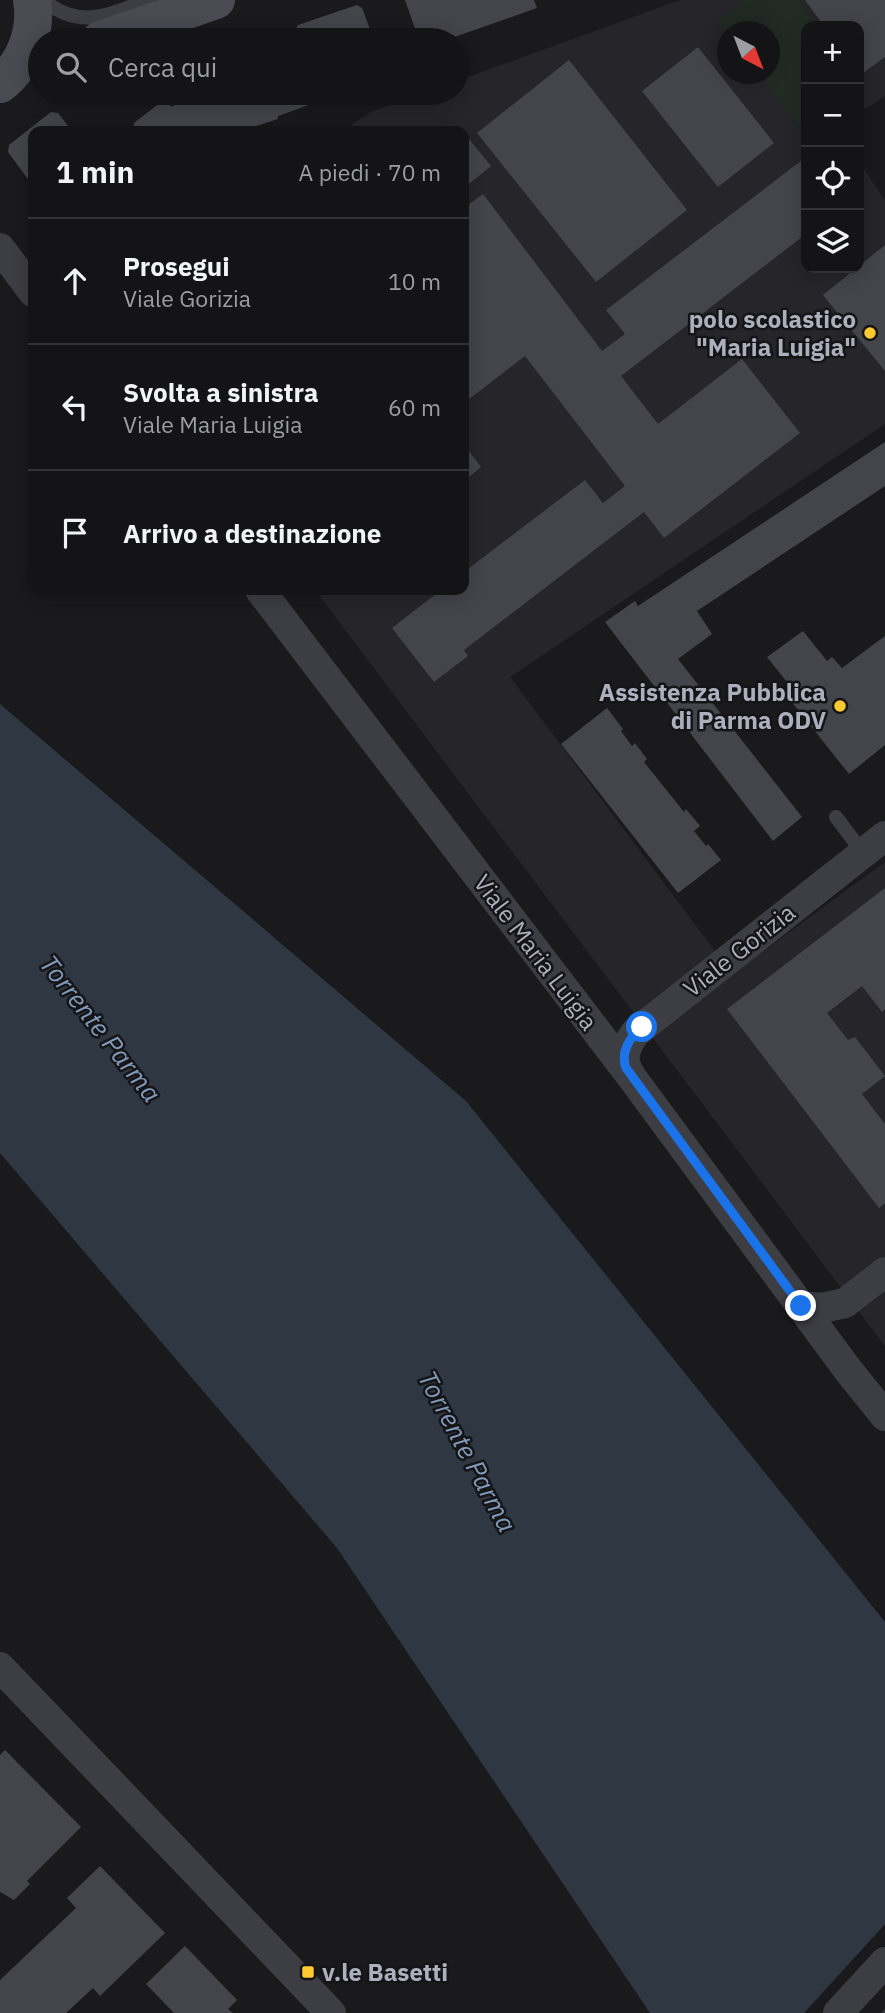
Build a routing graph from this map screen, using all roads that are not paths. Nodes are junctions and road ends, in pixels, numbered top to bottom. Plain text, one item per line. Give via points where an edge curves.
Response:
1 (32, 0) edge
2 (43, 0) edge
3 (149, 0) edge
4 (216, 0) edge
5 (32, 28) edge
6 (135, 28) edge
7 (28, 44) edge
8 (28, 70) edge
9 (0, 85) edge
10 (0, 248) edge
11 (28, 285) edge
12 (264, 595) edge
13 (836, 817) dead end
14 (874, 844) edge
15 (633, 1079) junction
16 (885, 1272) edge
17 (801, 1306) junction
18 (885, 1416) edge
19 (0, 1667) edge
20 (885, 1962) edge
21 (331, 2013) edge
22 (838, 2013) edge

1 - 5 main road
2 - 3 lane via 69,14 96,18
4 - 6 main road
7 - 9 main road
8 - 9 main road
10 - 11 street
12 - 15 street, Viale Maria Luigia
13 - 14 lane
14 - 15 street, Viale Gorizia via 635,1032 624,1055
15 - 17 street, Viale Maria Luigia
16 - 17 street via 845,1303
17 - 18 street, Viale Maria Luigia
19 - 21 street
20 - 22 street

